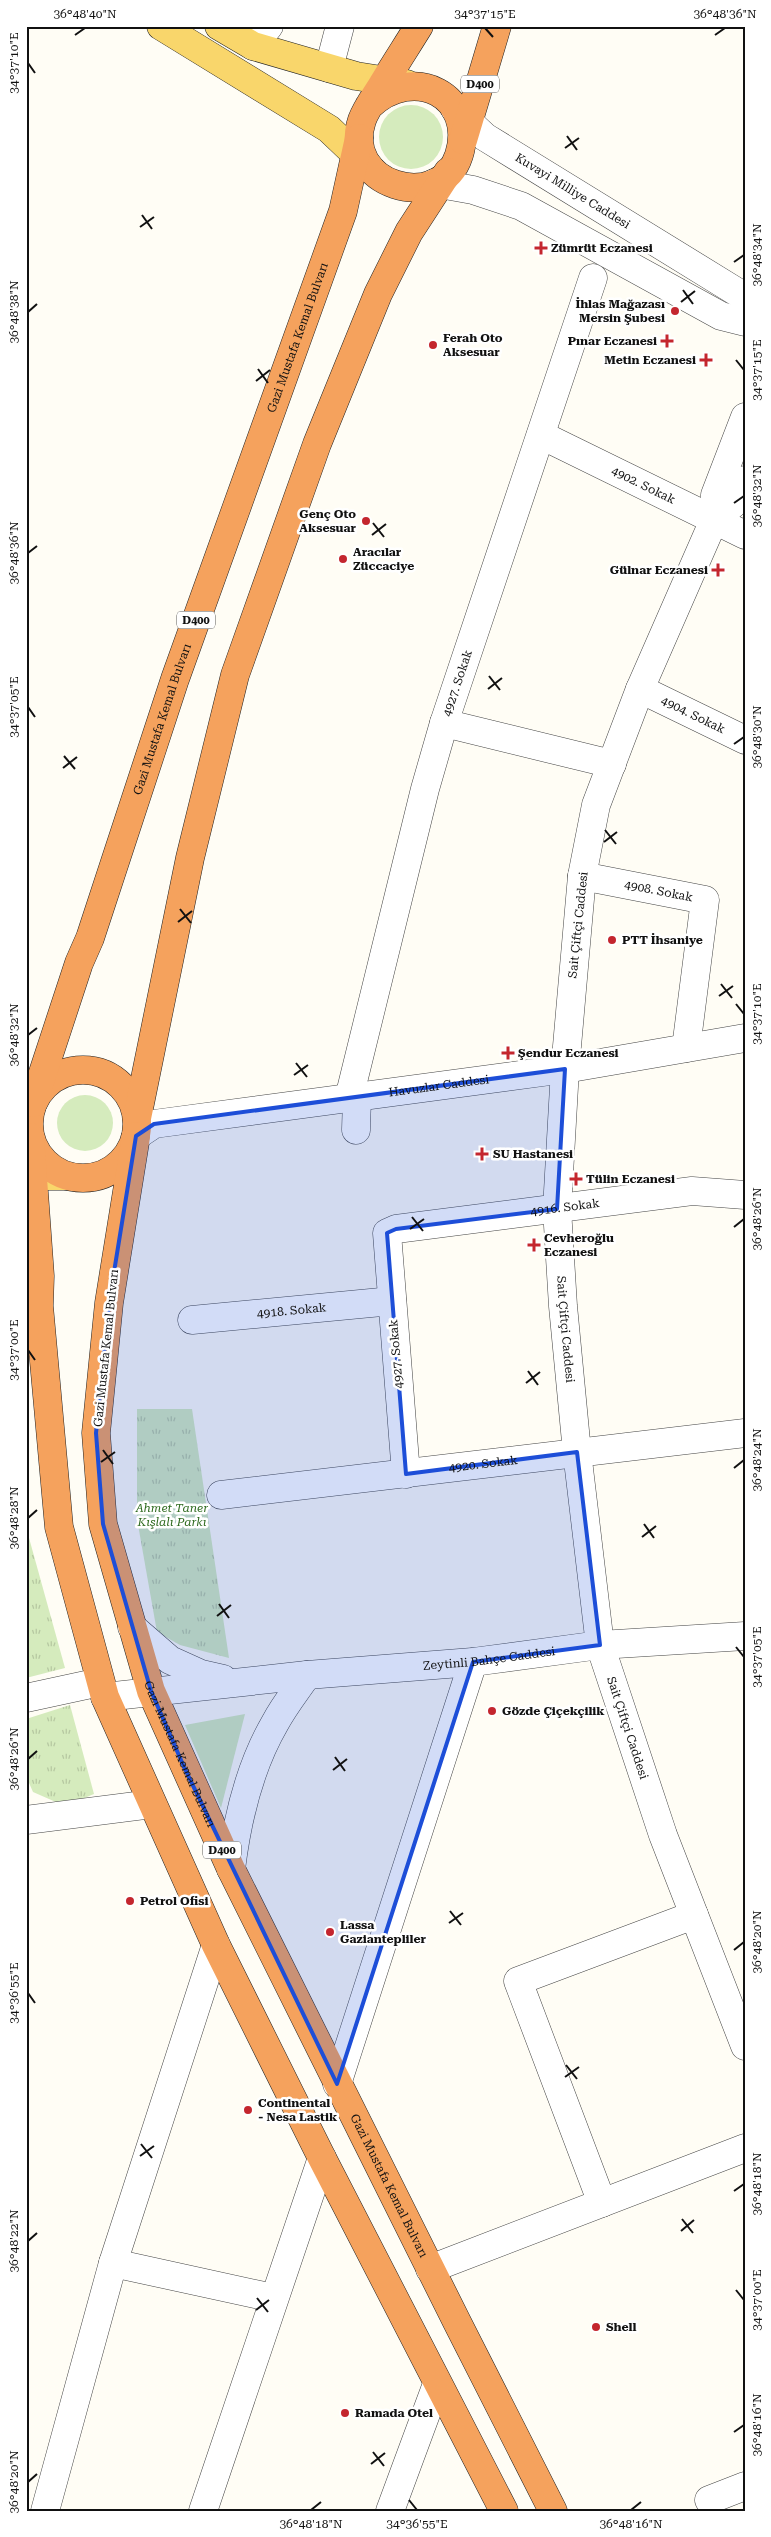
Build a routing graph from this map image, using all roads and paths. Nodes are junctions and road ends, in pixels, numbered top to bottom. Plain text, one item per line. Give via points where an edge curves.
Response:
1 (161, 26) edge
2 (219, 26) edge
3 (340, 26) edge
4 (419, 26) edge
5 (497, 26) edge
6 (261, 36) edge
7 (329, 68) junction
8 (385, 80) junction
9 (413, 85) junction
10 (370, 106) junction
11 (462, 124) junction
12 (362, 154) junction
13 (441, 180) junction
14 (593, 278) dead end
15 (745, 297) edge
16 (745, 322) edge
17 (745, 417) edge
18 (541, 435) junction
19 (745, 480) edge
20 (714, 520) junction
21 (745, 534) edge
22 (640, 689) junction
23 (444, 723) junction
24 (745, 740) edge
25 (612, 764) junction
26 (582, 876) junction
27 (745, 1038) edge
28 (686, 1048) junction
29 (565, 1069) junction
30 (353, 1097) junction
31 (29, 1106) edge
32 (137, 1127) junction
33 (356, 1130) dead end
34 (30, 1137) junction
35 (29, 1176) edge
36 (65, 1176) junction
37 (745, 1195) edge
38 (557, 1209) junction
39 (387, 1233) joint
40 (26, 1257) edge
41 (392, 1301) junction
42 (39, 1306) junction
43 (192, 1320) dead end
44 (745, 1433) edge
45 (576, 1452) junction
46 (406, 1474) junction
47 (221, 1495) dead end
48 (132, 1627) junction
49 (745, 1636) edge
50 (600, 1645) junction
51 (474, 1662) junction
52 (307, 1675) junction
53 (234, 1682) junction
54 (102, 1689) junction
55 (151, 1691) junction
56 (26, 1698) edge
57 (152, 1804) junction
58 (26, 1820) edge
59 (231, 1869) junction
60 (694, 1914) junction
61 (216, 1945) junction
62 (745, 2046) edge
63 (337, 2084) junction
64 (745, 2148) edge
65 (322, 2158) junction
66 (602, 2203) junction
67 (113, 2263) junction
68 (430, 2269) junction
69 (273, 2298) junction
70 (437, 2384) junction
71 (745, 2486) edge
72 (708, 2500) dead end
73 (45, 2511) edge
74 (203, 2511) edge
75 (390, 2511) edge
76 (504, 2511) edge
77 (553, 2511) edge

1 - 12 main road via 329,129
2 - 6 main road
3 - 7 street
4 - 8 highway
5 - 11 highway, D400
6 - 7 main road
7 - 8 main road
8 - 9 main road
8 - 10 highway
9 - 10 highway via 381,94
9 - 11 highway via 430,88 444,96
10 - 12 highway via 362,121
11 - 13 highway via 458,158
11 - 15 street, Kuvayi Milliye Caddesi
12 - 13 highway via 384,181 400,187 418,188
12 - 31 highway, Gazi Mustafa Kemal Bulvarı / D400 via 174,679 90,938
13 - 16 street via 521,206 721,316
13 - 32 highway, Gazi Mustafa Kemal Bulvarı / D400 via 409,232 378,294 317,444 235,675 190,858
14 - 18 street, 4927. Sokak
17 - 20 street, Sait Çiftçi Caddesi via 715,495
18 - 20 street, 4902. Sokak
18 - 23 street, 4927. Sokak
19 - 20 street, Sait Çiftçi Caddesi via 733,504
20 - 21 street, 4902. Sokak
20 - 22 street, Sait Çiftçi Caddesi
22 - 24 street, 4904. Sokak
22 - 25 street, Sait Çiftçi Caddesi
23 - 25 street
23 - 30 street, 4927. Sokak via 425,789
25 - 26 street, Sait Çiftçi Caddesi via 596,805
26 - 28 street, 4908. Sokak via 704,900
26 - 29 street, Sait Çiftçi Caddesi
27 - 28 street, Havuzlar Caddesi
28 - 29 street, Havuzlar Caddesi
29 - 30 street, Havuzlar Caddesi
29 - 38 street, Sait Çiftçi Caddesi
30 - 32 street, Havuzlar Caddesi
30 - 33 street, 4927. Sokak
31 - 32 highway via 42,1088 56,1077 73,1070 90,1070 107,1075 122,1085 132,1100
31 - 34 highway
32 - 36 highway via 129,1153 117,1167 101,1176 83,1179
32 - 48 highway, Gazi Mustafa Kemal Bulvarı / D400 via 109,1303 96,1433 103,1524
34 - 35 highway
34 - 36 highway via 36,1154
35 - 36 main road
35 - 42 highway via 40,1276
37 - 38 street, 4916. Sokak via 692,1191
38 - 39 street, 4916. Sokak via 396,1229
38 - 45 street, Sait Çiftçi Caddesi
39 - 41 street, 4927. Sokak
40 - 42 main road
41 - 43 street, 4918. Sokak
41 - 46 street, 4927. Sokak
42 - 54 highway via 59,1527
44 - 45 street, 4920. Sokak
45 - 46 street, 4920. Sokak
45 - 50 street, Sait Çiftçi Caddesi
46 - 47 street, 4920. Sokak
48 - 53 street, Zeytinli Bahçe Caddesi via 170,1660 201,1674
48 - 55 highway, Gazi Mustafa Kemal Bulvarı / D400
49 - 50 street, Zeytinli Bahçe Caddesi
50 - 51 street, Zeytinli Bahçe Caddesi
50 - 60 street, Sait Çiftçi Caddesi via 663,1835
51 - 52 street, Zeytinli Bahçe Caddesi
51 - 63 street
52 - 53 street, Zeytinli Bahçe Caddesi
52 - 59 street via 274,1724 252,1776 235,1837
53 - 55 street via 216,1698 177,1705
54 - 55 street
54 - 56 street
54 - 57 highway
55 - 59 highway, Gazi Mustafa Kemal Bulvarı / D400
57 - 58 street
57 - 61 highway
59 - 63 highway, Gazi Mustafa Kemal Bulvarı / D400
60 - 62 street, Sait Çiftçi Caddesi
60 - 66 street via 518,1981
61 - 65 highway
61 - 67 street
63 - 68 highway, Gazi Mustafa Kemal Bulvarı / D400
64 - 66 street
65 - 69 street
65 - 70 highway
66 - 68 street
67 - 69 street
67 - 73 street
68 - 77 highway, Gazi Mustafa Kemal Bulvarı / D400
69 - 74 street
70 - 75 street
70 - 76 highway
71 - 72 street

